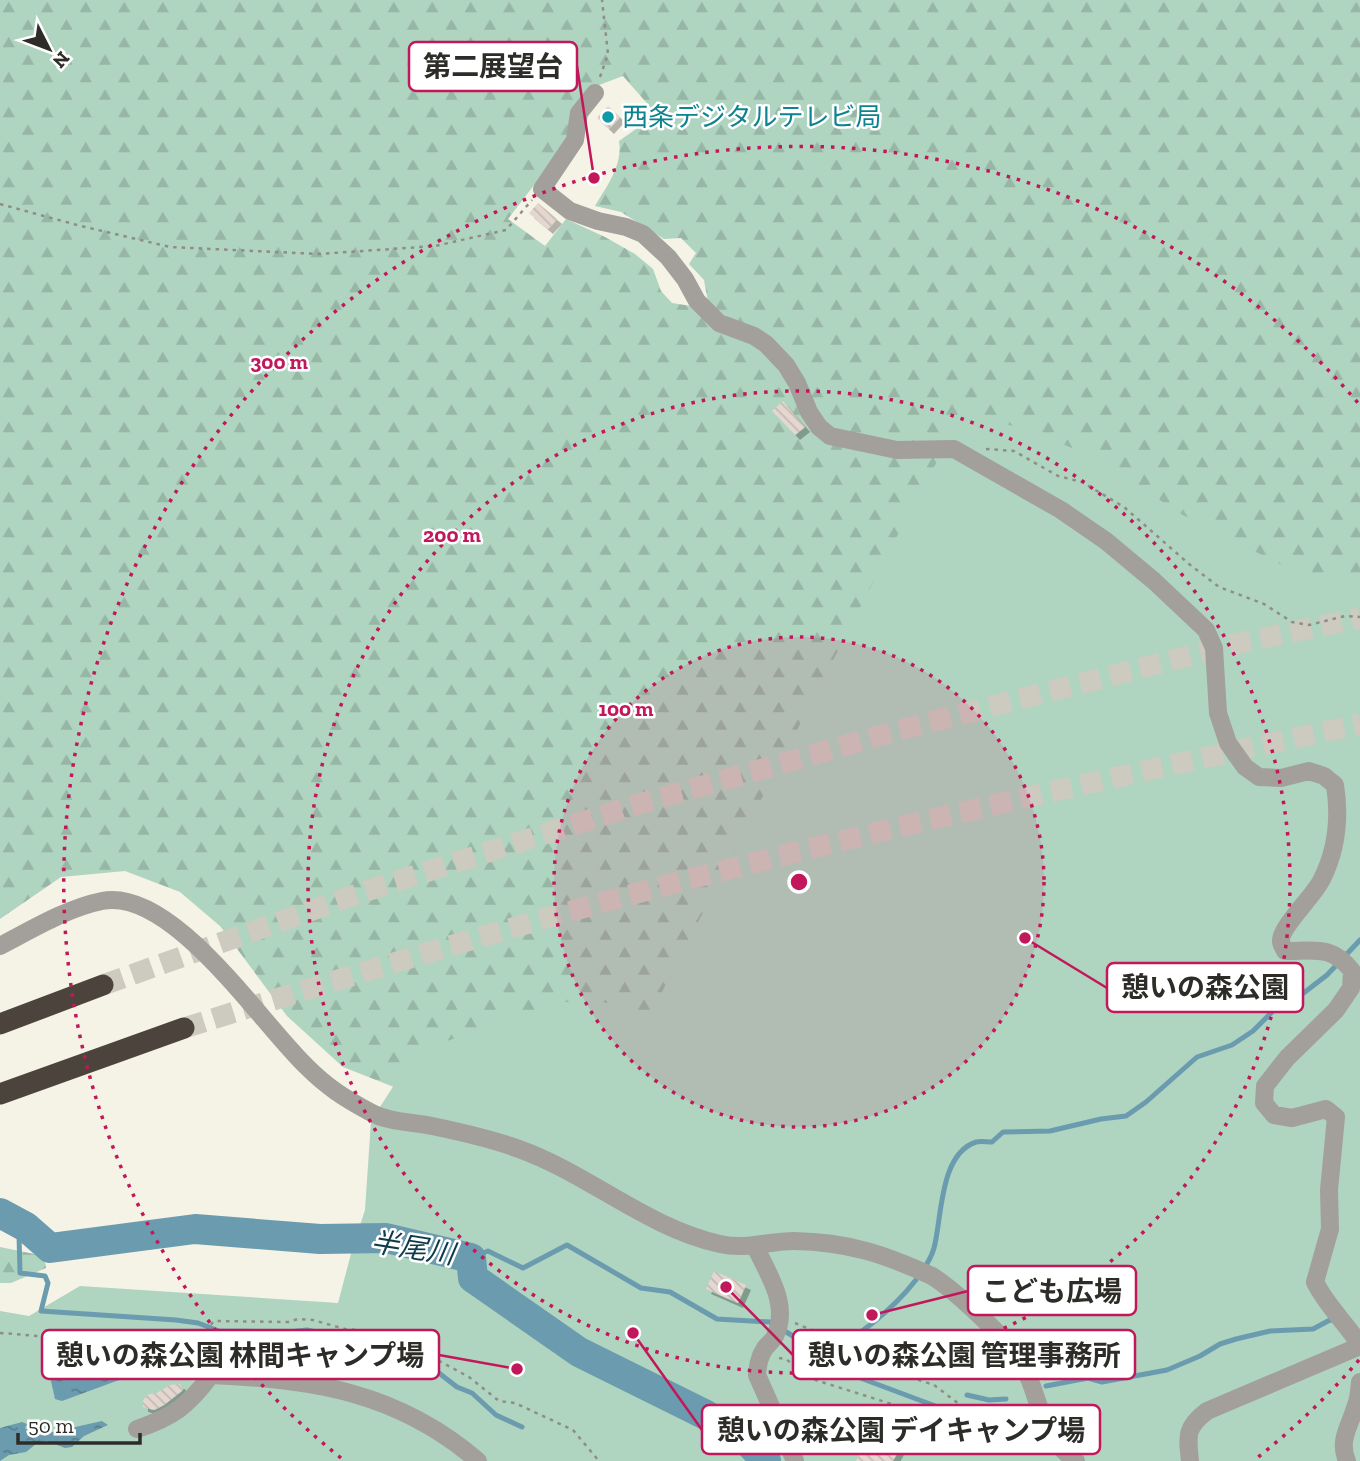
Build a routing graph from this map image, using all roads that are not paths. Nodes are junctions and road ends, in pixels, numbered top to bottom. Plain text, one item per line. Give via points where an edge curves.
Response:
1 (595, 93) road end
2 (0, 946) edge
3 (103, 985) tunnel mouth
4 (0, 1024) edge
5 (184, 1028) tunnel mouth
6 (0, 1094) edge
7 (755, 1246) junction
8 (1360, 1346) edge
9 (1360, 1382) edge
10 (137, 1429) dead end
11 (478, 1461) edge
12 (794, 1461) edge
13 (1076, 1461) edge
14 (1190, 1461) edge
15 (1347, 1461) edge

1 - 8 street via 579,113 575,140 542,189 570,211 643,234 668,257 697,301 719,323 754,336 786,365 809,412 830,436 897,450 954,449 1106,541 1206,630 1214,648 1218,713 1228,743 1245,767 1259,777 1281,778 1309,771 1335,785 1336,841 1322,880 1285,927 1281,941 1285,951 1329,951 1342,958 1352,971 1351,988 1265,1086 1264,1103 1274,1115 1292,1118 1326,1109 1336,1117 1330,1229 1315,1282
2 - 7 street via 52,919 103,901 136,903 172,924 214,963 334,1093 377,1116 519,1149 681,1234 723,1245
3 - 4 highway
5 - 6 highway
7 - 12 street via 780,1299 775,1338 758,1360 757,1375
7 - 13 street via 792,1241 855,1246 941,1282 988,1323 1021,1363 1043,1420 1060,1450
8 - 14 street via 1207,1411 1193,1422 1187,1440
9 - 15 street via 1342,1440
10 - 11 street via 188,1405 211,1376 294,1381 376,1401 427,1425

